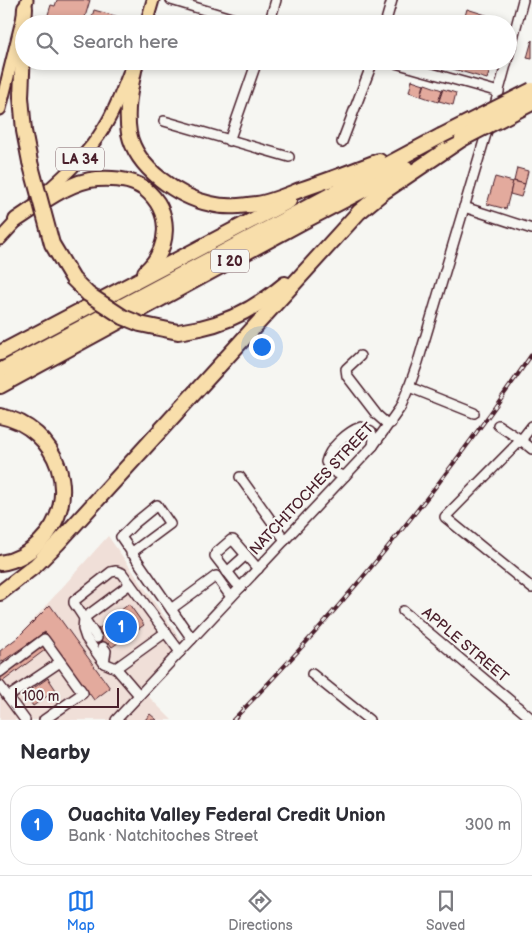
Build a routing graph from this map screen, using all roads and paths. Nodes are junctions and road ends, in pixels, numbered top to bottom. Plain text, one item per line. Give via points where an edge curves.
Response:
1 (153, 0) edge
2 (172, 0) edge
3 (276, 0) edge
4 (392, 0) edge
5 (523, 0) edge
6 (193, 3) edge
7 (149, 15) edge
8 (226, 15) edge
9 (272, 15) edge
10 (388, 15) edge
11 (517, 23) edge
12 (15, 48) edge
13 (22, 70) edge
14 (131, 70) edge
15 (134, 70) edge
16 (254, 70) edge
17 (370, 70) edge
18 (420, 70) edge
19 (505, 70) edge
20 (532, 90) edge
21 (499, 92) junction
22 (532, 103) edge
23 (0, 109) edge
24 (164, 121) dead end
25 (441, 136) junction
26 (462, 139) junction
27 (229, 141) junction
28 (342, 142) dead end
29 (288, 157) dead end
30 (332, 179) junction
31 (464, 207) junction
32 (359, 212) junction
33 (16, 220) junction
34 (532, 228) edge
35 (0, 240) edge
36 (114, 292) junction
37 (0, 353) edge
38 (360, 356) dead end
39 (0, 371) edge
40 (0, 386) edge
41 (409, 387) junction
42 (474, 413) dead end
43 (0, 416) edge
44 (391, 423) junction
45 (498, 425) dead end
46 (532, 426) edge
47 (521, 440) junction
48 (373, 446) junction
49 (532, 449) edge
50 (346, 476) junction
51 (240, 478) dead end
52 (285, 540) junction
53 (131, 552) junction
54 (246, 555) junction
55 (0, 563) edge
56 (258, 569) junction
57 (227, 572) junction
58 (130, 584) junction
59 (241, 587) junction
60 (532, 588) edge
61 (0, 593) edge
62 (231, 597) junction
63 (171, 609) junction
64 (403, 611) dead end
65 (84, 618) junction
66 (166, 632) junction
67 (97, 638) dead end
68 (192, 638) junction
69 (103, 647) dead end
70 (180, 652) junction
71 (60, 662) junction
72 (104, 663) junction
73 (116, 668) junction
74 (0, 672) edge
75 (312, 674) dead end
76 (0, 686) edge
77 (140, 695) junction
78 (8, 697) junction
79 (532, 719) edge
80 (25, 720) edge
81 (44, 720) edge
82 (116, 720) edge
83 (369, 720) edge

1 - 7 main road
2 - 6 street
3 - 9 street
4 - 10 street
5 - 11 street
6 - 8 street
12 - 23 main road
13 - 32 highway, bridge via 24,131 52,244 73,279 88,294 140,324 178,332 233,318 272,294
14 - 33 main road, LA 34 via 105,126 86,153
15 - 30 highway via 128,107 130,135 142,160 167,185 212,205 231,206 259,204
16 - 27 street
17 - 28 street
18 - 21 street
19 - 21 street, NATCHITOCHES STREET
20 - 25 highway, I 20, bridge
21 - 31 street, NATCHITOCHES STREET
22 - 26 highway, I 20, bridge
24 - 27 street
25 - 30 highway
25 - 39 highway, I 20
26 - 32 highway
26 - 40 highway, I 20
27 - 29 street
30 - 36 highway
31 - 34 street
31 - 41 street, NATCHITOCHES STREET
32 - 61 highway via 58,543
33 - 35 main road, LA 34
33 - 36 highway via 64,190 96,179 124,180 144,189 157,202 165,220 165,240 156,261 147,271
36 - 37 highway
38 - 44 street via 346,369 347,376 377,415
41 - 42 street
41 - 44 street, NATCHITOCHES STREET
43 - 55 highway via 24,424 44,440 56,459 62,479 57,516 44,538 19,558
44 - 48 street, NATCHITOCHES STREET
45 - 47 street
46 - 47 street
47 - 49 street
47 - 60 street via 445,517
48 - 50 street, NATCHITOCHES STREET
48 - 50 street via 371,432 361,426 331,451 326,462 328,467 336,474
50 - 52 street, NATCHITOCHES STREET
51 - 52 street
52 - 56 street, NATCHITOCHES STREET
53 - 53 street via 120,538 157,505 170,524
53 - 63 street
54 - 56 street
54 - 57 street
54 - 57 street via 233,540 216,553
56 - 59 street, NATCHITOCHES STREET
57 - 59 street
58 - 65 street
58 - 65 street via 122,573 111,572 74,601
58 - 66 street
59 - 62 street, NATCHITOCHES STREET
62 - 63 street via 216,576
62 - 68 street, NATCHITOCHES STREET
63 - 68 street
64 - 79 street, APPLE STREET
65 - 67 street
65 - 72 street via 86,638
66 - 70 street
66 - 73 street
68 - 70 street, NATCHITOCHES STREET
69 - 72 street via 106,651
70 - 77 street, NATCHITOCHES STREET
71 - 74 street via 44,639
71 - 78 street
71 - 81 street via 83,693
72 - 73 street
73 - 77 street
75 - 83 street
76 - 78 street
77 - 82 street, NATCHITOCHES STREET
78 - 80 street

